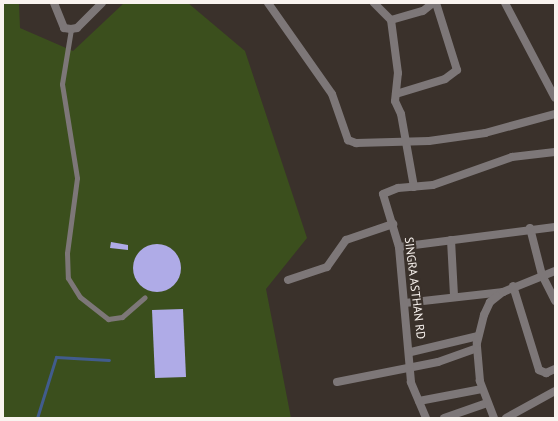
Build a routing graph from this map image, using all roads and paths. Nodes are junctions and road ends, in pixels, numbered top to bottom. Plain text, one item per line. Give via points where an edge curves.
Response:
1 (54, 3) edge
2 (102, 3) edge
3 (268, 3) edge
4 (374, 3) edge
5 (434, 3) edge
6 (505, 3) edge
7 (391, 20) junction
8 (71, 29) junction
9 (396, 94) junction
10 (555, 98) edge
11 (555, 114) edge
12 (404, 143) junction
13 (555, 152) edge
14 (414, 187) junction
15 (393, 224) junction
16 (555, 227) edge
17 (530, 228) junction
18 (451, 240) junction
19 (399, 246) junction
20 (555, 271) edge
21 (542, 275) junction
22 (288, 280) dead end
23 (513, 286) junction
24 (503, 292) junction
25 (454, 296) junction
26 (145, 297) dead end
27 (555, 301) edge
28 (405, 303) junction
29 (478, 336) junction
30 (477, 348) junction
31 (411, 352) junction
32 (411, 367) junction
33 (555, 369) edge
34 (337, 382) dead end
35 (482, 388) junction
36 (555, 391) edge
37 (419, 401) junction
38 (487, 403) junction
39 (426, 418) edge
40 (444, 418) edge
41 (494, 418) edge
42 (506, 418) edge

1 - 8 street via 64,28
2 - 8 street via 77,28
3 - 12 street via 332,94 348,140
4 - 7 street
5 - 7 street via 422,11
5 - 9 street via 456,70 450,77
6 - 10 street
7 - 9 street via 398,68
8 - 26 lane via 62,84 76,178 67,253 68,278 80,297 108,319 122,317
9 - 12 street
11 - 12 street via 485,133
12 - 14 street
13 - 14 street, SINGRA ASTHAN RD via 512,157 433,185
14 - 15 street, SINGRA ASTHAN RD via 383,194
15 - 19 street, SINGRA ASTHAN RD
15 - 22 street via 346,240 327,267
16 - 17 street
17 - 18 street
17 - 21 street
18 - 19 street
18 - 25 street
19 - 28 street, SINGRA ASTHAN RD
20 - 21 street
21 - 23 street
21 - 27 street
23 - 24 street
23 - 33 street via 539,370 546,373
24 - 25 street
24 - 29 street via 490,302
25 - 28 street
28 - 31 street, SINGRA ASTHAN RD
29 - 30 street
29 - 31 street
30 - 32 street
30 - 35 street
31 - 32 street, SINGRA ASTHAN RD
32 - 34 street
32 - 37 street, SINGRA ASTHAN RD via 411,382
35 - 37 street
35 - 38 street
36 - 42 street
37 - 39 street, SINGRA ASTHAN RD
38 - 40 street
38 - 41 street

